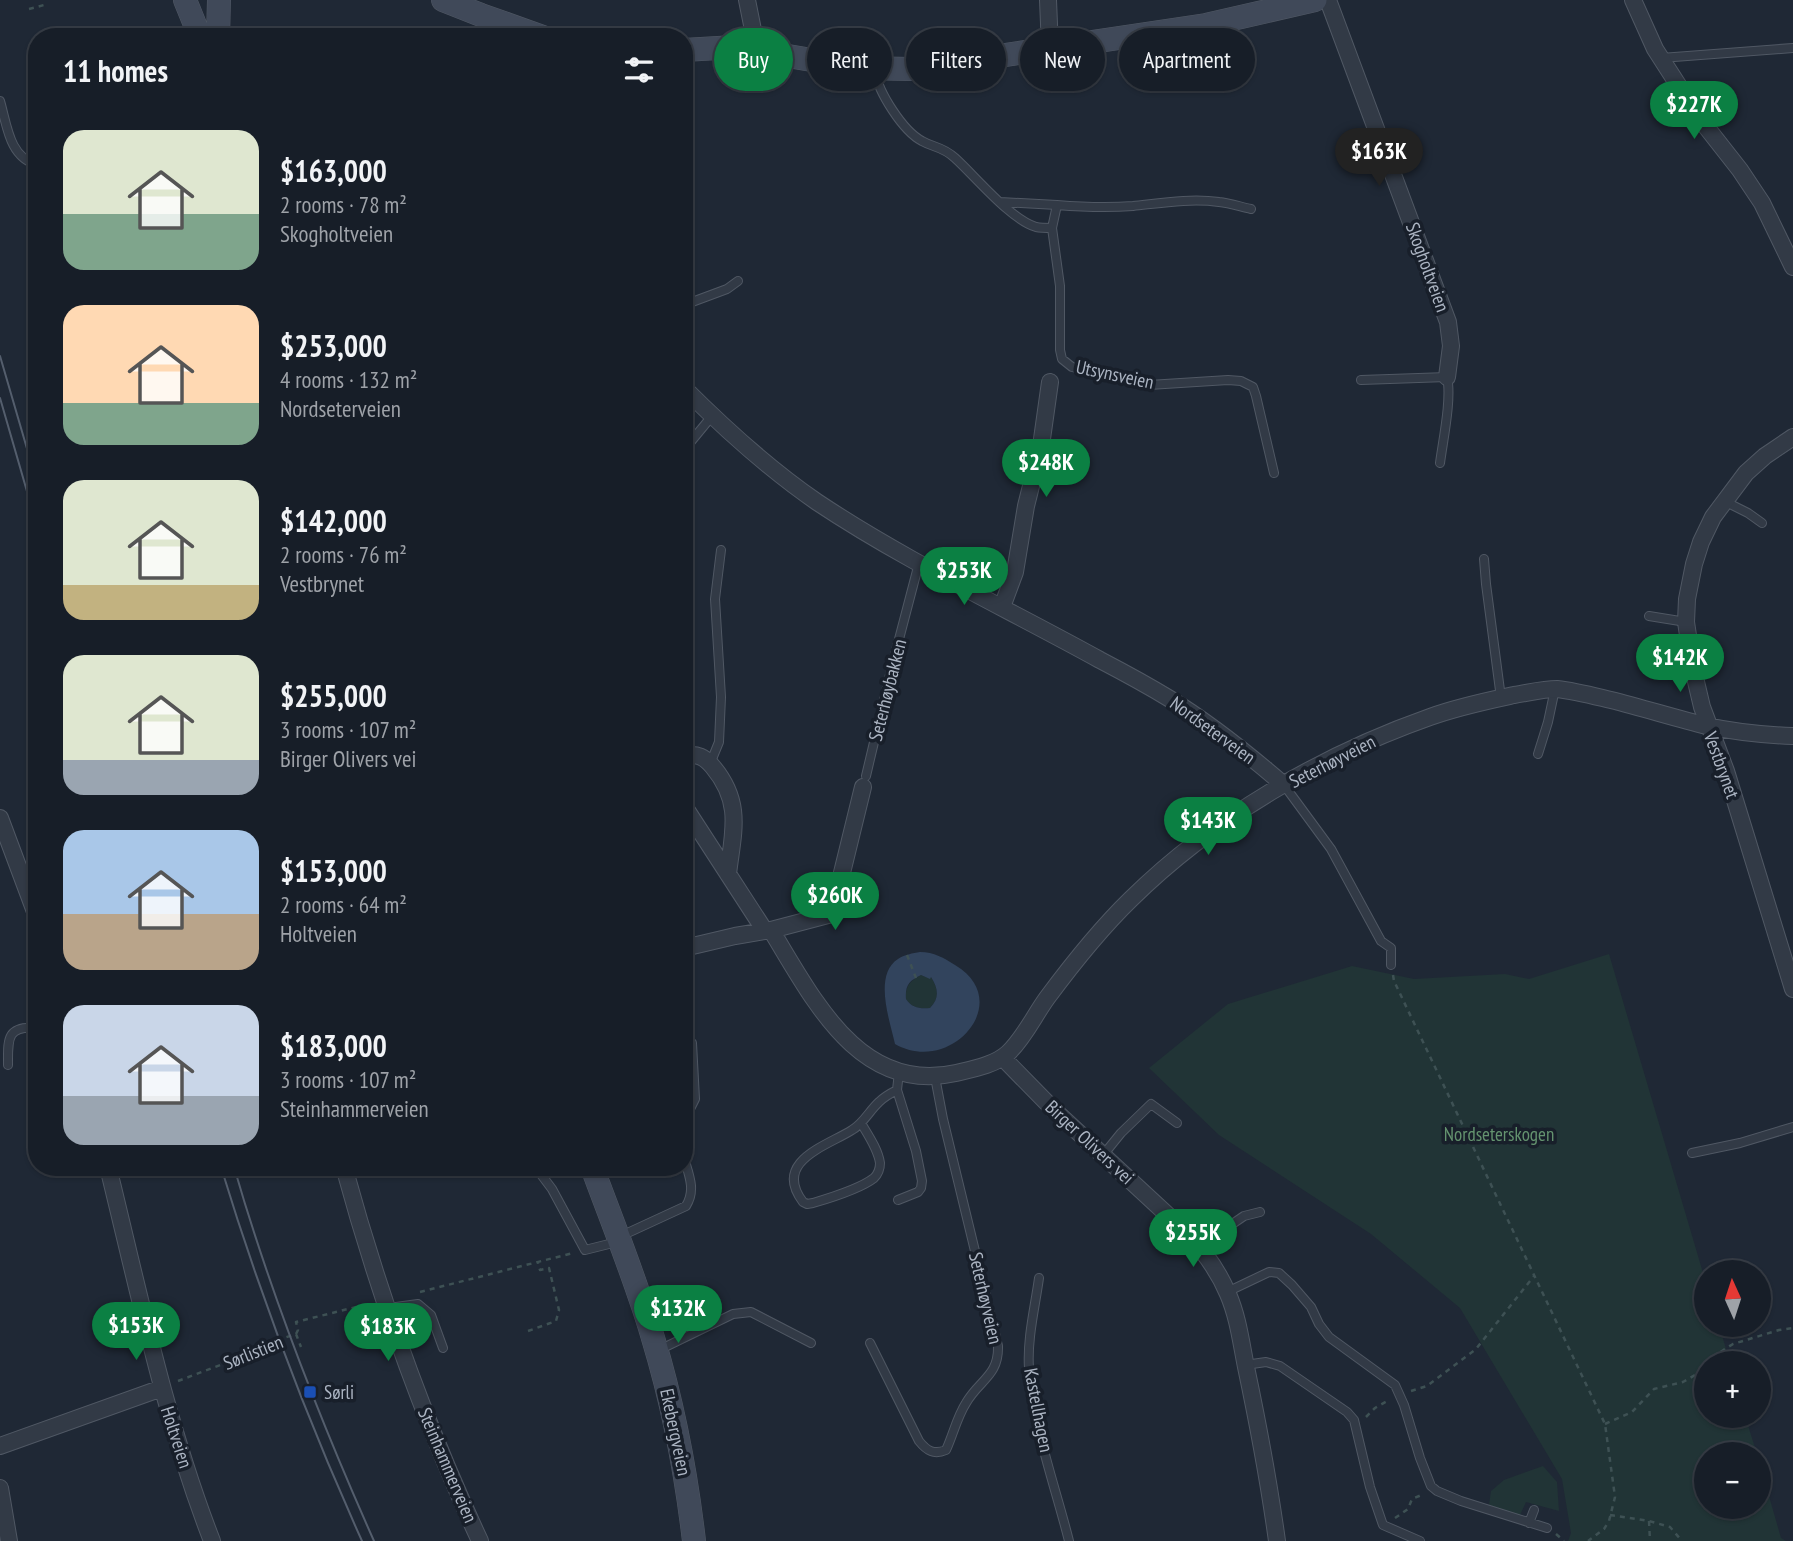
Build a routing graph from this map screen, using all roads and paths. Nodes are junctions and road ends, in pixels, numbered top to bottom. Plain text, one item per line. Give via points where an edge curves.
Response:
1 (185, 0) edge
2 (219, 0) edge
3 (445, 0) edge
4 (747, 0) edge
5 (1048, 0) edge
6 (1315, 0) edge
7 (1328, 0) edge
8 (1633, 0) edge
9 (44, 5) dead end
10 (29, 9) dead end
11 (196, 28) edge
12 (218, 28) edge
13 (520, 28) edge
14 (753, 28) edge
15 (1049, 28) edge
16 (1105, 40) edge
17 (714, 48) edge
18 (1793, 48) edge
19 (693, 49) edge
20 (1020, 53) edge
21 (1661, 58) junction
22 (892, 70) edge
23 (882, 91) edge
24 (0, 101) edge
25 (28, 161) edge
26 (1000, 202) junction
27 (1057, 205) junction
28 (1251, 209) dead end
29 (1052, 228) junction
30 (1793, 267) edge
31 (738, 281) dead end
32 (693, 302) edge
33 (1447, 377) junction
34 (1361, 380) dead end
35 (1050, 382) dead end
36 (693, 397) edge
37 (712, 415) junction
38 (1793, 437) edge
39 (693, 439) edge
40 (1440, 463) dead end
41 (1274, 473) dead end
42 (1724, 501) junction
43 (1762, 523) dead end
44 (721, 550) dead end
45 (1484, 559) dead end
46 (919, 563) junction
47 (1002, 607) junction
48 (1649, 616) dead end
49 (1686, 622) junction
50 (1555, 689) junction
51 (1501, 698) junction
52 (1708, 726) junction
53 (1793, 736) edge
54 (1538, 754) dead end
55 (693, 755) edge
56 (710, 764) junction
57 (865, 782) joint
58 (1284, 785) junction
59 (0, 818) edge
60 (693, 821) edge
61 (728, 874) junction
62 (28, 893) edge
63 (768, 930) junction
64 (693, 946) edge
65 (907, 955) dead end
66 (1391, 965) joint
67 (916, 978) dead end
68 (1793, 989) edge
69 (28, 1027) edge
70 (1003, 1058) junction
71 (693, 1062) edge
72 (8, 1065) dead end
73 (899, 1072) junction
74 (935, 1077) junction
75 (897, 1090) junction
76 (693, 1103) edge
77 (861, 1123) junction
78 (1177, 1123) dead end
79 (1793, 1127) edge
80 (1692, 1153) dead end
81 (1104, 1154) junction
82 (110, 1176) edge
83 (347, 1176) edge
84 (542, 1176) edge
85 (595, 1176) edge
86 (689, 1176) edge
87 (898, 1200) dead end
88 (1260, 1212) dead end
89 (619, 1239) junction
90 (1200, 1247) junction
91 (585, 1250) junction
92 (538, 1263) junction
93 (1534, 1276) junction
94 (1039, 1278) dead end
95 (418, 1292) dead end
96 (1227, 1292) junction
97 (371, 1303) dead end
98 (388, 1310) junction
99 (1793, 1328) edge
100 (528, 1331) dead end
101 (296, 1335) junction
102 (270, 1338) dead end
103 (272, 1342) junction
104 (811, 1343) dead end
105 (870, 1343) dead end
106 (301, 1347) dead end
107 (443, 1348) dead end
108 (657, 1351) junction
109 (1245, 1365) junction
110 (162, 1388) junction
111 (1400, 1395) junction
112 (1386, 1401) dead end
113 (1366, 1417) dead end
114 (1605, 1424) junction
115 (0, 1446) edge
116 (0, 1488) edge
117 (1434, 1489) junction
118 (1534, 1510) dead end
119 (1610, 1515) junction
120 (1649, 1521) junction
121 (1529, 1523) junction
122 (1385, 1527) junction
123 (1547, 1528) dead end
124 (9, 1541) edge
125 (212, 1541) edge
126 (480, 1541) edge
127 (694, 1541) edge
128 (1069, 1541) edge
129 (1277, 1541) edge
130 (1420, 1541) edge
131 (1588, 1541) edge
132 (1650, 1541) edge
133 (1682, 1541) edge

1 - 11 street
2 - 12 street
3 - 13 street
4 - 14 street
5 - 15 street
6 - 16 street via 1206,25
7 - 33 street, Skogholtveien via 1448,322
8 - 21 street
9 - 10 path
17 - 19 street
18 - 21 lane
20 - 22 street
21 - 30 street via 1762,203
23 - 26 lane via 909,130 947,151
24 - 25 lane via 14,147
26 - 27 lane
26 - 29 lane via 1024,221
27 - 28 lane via 1204,201
27 - 29 lane, Utsynsveien
29 - 41 lane, Utsynsveien via 1060,286 1062,359 1072,367 1149,385 1248,383 1256,396
31 - 32 lane
33 - 34 lane
33 - 40 lane, Skogholtveien
35 - 47 street via 1041,446
36 - 37 street, Nordseterveien
37 - 39 lane
37 - 46 street, Nordseterveien via 806,494
38 - 42 street, Vestbrynet via 1746,473
42 - 43 lane
42 - 49 street, Vestbrynet via 1698,553 1686,599
44 - 56 lane via 715,599 722,697 719,742
45 - 51 lane
46 - 47 street, Nordseterveien
46 - 57 lane, Seterhøybakken
47 - 58 street, Nordseterveien via 1172,700 1240,747
48 - 49 lane
49 - 52 street, Vestbrynet
50 - 51 street, Seterhøyveien
50 - 52 street, Seterhøyveien
50 - 54 lane
51 - 58 street, Seterhøyveien via 1403,727
52 - 53 street, Seterhøyveien
52 - 68 street, Vestbrynet
55 - 56 street
56 - 61 street via 729,791 733,808
57 - 63 street, Seterhøybakken via 828,915
58 - 66 lane, Nordseterveien via 1331,849 1381,941 1391,948
58 - 70 street, Seterhøyveien via 1240,811 1131,898 1076,960
59 - 62 street
60 - 61 street
61 - 63 street
63 - 64 street, Seterhøybakken
63 - 73 street via 847,1046
65 - 67 path
66 - 93 path via 1394,981
69 - 72 lane via 11,1033
70 - 74 street
70 - 81 street, Birger Olivers vei
71 - 76 lane
73 - 74 street
73 - 75 lane
74 - 105 lane, Seterhøyveien via 998,1346 995,1367 967,1401 946,1450 931,1452 919,1441
75 - 77 lane via 876,1104
75 - 87 lane via 922,1181 918,1192
77 - 77 lane via 803,1159 794,1177 794,1188 803,1202 846,1192 877,1174 880,1161
78 - 81 lane via 1152,1104
79 - 80 lane
81 - 90 street, Birger Olivers vei
82 - 110 street, Holtveien
83 - 98 street, Steinhammerveien
84 - 91 lane
85 - 89 street, Ekebergveien
86 - 89 lane via 692,1189 686,1206
88 - 90 lane via 1244,1216
89 - 91 lane
89 - 108 street, Ekebergveien
90 - 96 street, Birger Olivers vei
91 - 92 path
92 - 95 path
92 - 100 path via 540,1270 549,1268 559,1310 556,1321
93 - 111 path via 1476,1349 1427,1386
93 - 114 path
94 - 128 lane, Kastellhagen via 1029,1368 1035,1411
96 - 109 street, Birger Olivers vei
96 - 111 lane via 1269,1272 1279,1273 1311,1307 1329,1337 1387,1378
97 - 101 path, Sørlistien via 296,1322
98 - 107 lane via 418,1304 431,1315
98 - 126 street, Steinhammerveien via 428,1422
99 - 114 path via 1733,1344 1683,1382 1654,1389 1632,1412
101 - 103 path, Sørlistien
101 - 106 path
102 - 103 path
103 - 110 path, Sørlistien
104 - 108 lane via 743,1312
108 - 127 street, Ekebergveien via 680,1450
109 - 122 lane via 1266,1362 1280,1366 1352,1418
109 - 129 street, Birger Olivers vei
110 - 115 street
110 - 125 street, Holtveien
111 - 117 lane
112 - 113 path
114 - 119 path via 1615,1497
116 - 124 street
117 - 121 lane
117 - 122 path via 1412,1499
118 - 121 lane
119 - 120 path
119 - 131 path via 1604,1529
120 - 132 path
120 - 133 path via 1670,1527
121 - 123 lane
122 - 130 lane

